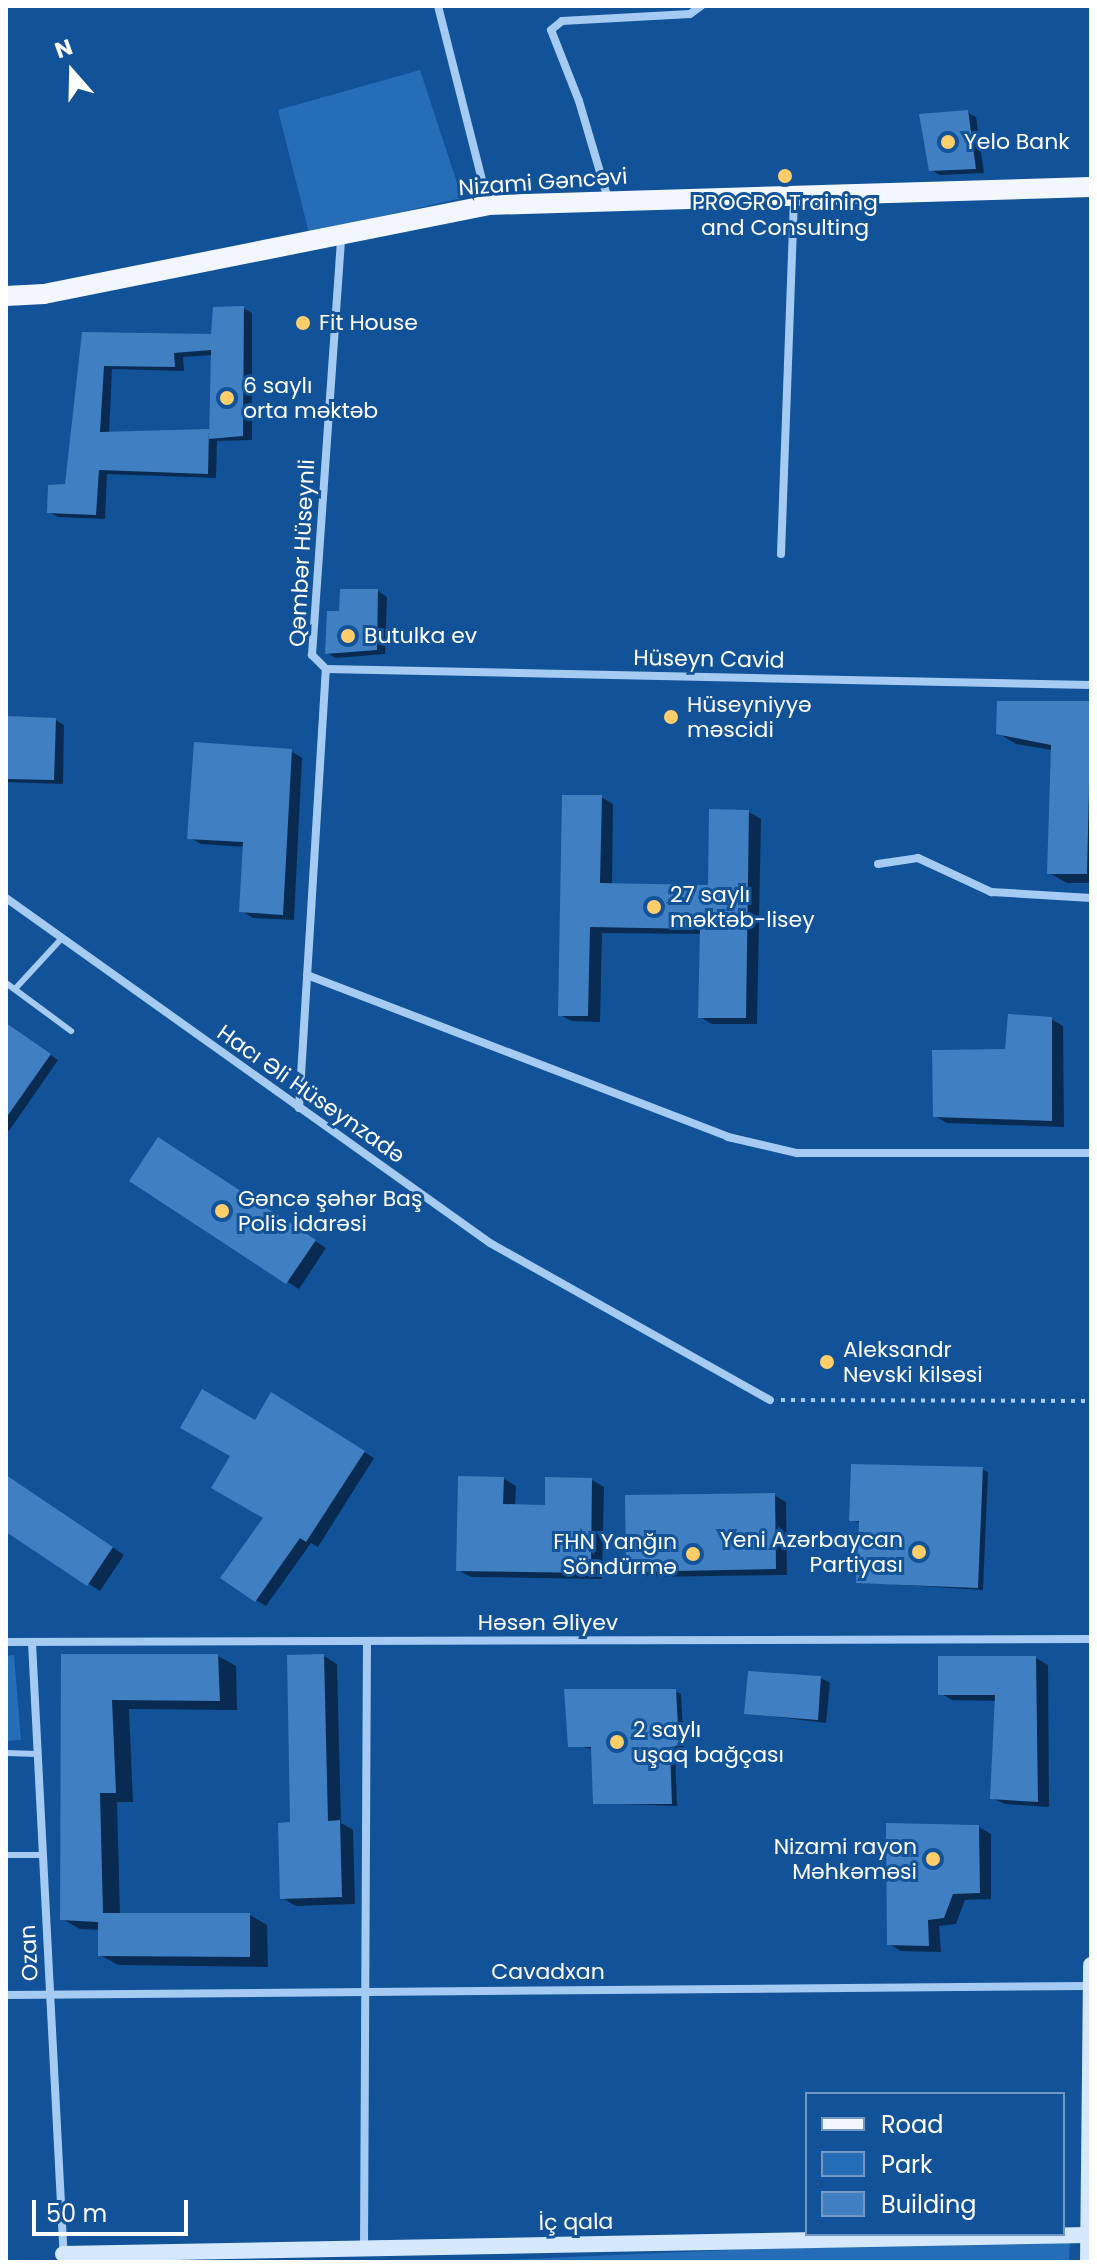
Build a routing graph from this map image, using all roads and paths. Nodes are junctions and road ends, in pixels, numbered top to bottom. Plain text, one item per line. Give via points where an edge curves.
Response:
1 (438, 6) edge
2 (701, 6) edge
3 (1091, 187) edge
4 (794, 193) junction
5 (608, 200) junction
6 (488, 205) junction
7 (341, 235) junction
8 (6, 296) edge
9 (781, 554) dead end
10 (326, 669) junction
11 (1091, 685) edge
12 (878, 864) dead end
13 (6, 898) edge
14 (1091, 898) edge
15 (62, 938) junction
16 (307, 975) junction
17 (6, 983) edge
18 (15, 989) junction
19 (71, 1031) dead end
20 (299, 1108) junction
21 (1091, 1153) edge
22 (770, 1400) joint
23 (1091, 1401) edge
24 (1091, 1639) edge
25 (367, 1641) junction
26 (6, 1642) edge
27 (32, 1643) junction
28 (6, 1753) edge
29 (38, 1754) junction
30 (6, 1855) edge
31 (42, 1855) junction
32 (1091, 1965) edge
33 (1090, 1986) edge
34 (368, 1992) junction
35 (49, 1994) junction
36 (6, 1995) edge
37 (1090, 2139) edge
38 (1065, 2235) edge
39 (1089, 2235) junction
40 (1033, 2236) edge
41 (364, 2248) junction
42 (64, 2258) edge
43 (1088, 2262) edge

1 - 6 street
2 - 5 street via 690,14 562,21 551,30
3 - 4 main road, Nizami Gəncəvi
4 - 5 main road, Nizami Gəncəvi
4 - 9 street
5 - 6 main road, Nizami Gəncəvi
6 - 7 main road, Nizami Gəncəvi
7 - 8 main road, Nizami Gəncəvi via 44,294
7 - 10 street, Qəmbər Hüseynli via 312,655
10 - 11 street, Hüseyn Cavid
10 - 16 street, Qəmbər Hüseynli
12 - 14 street via 918,858 991,892
13 - 15 street, Hacı Əli Hüseynzadə
15 - 18 lane
15 - 20 street, Hacı Əli Hüseynzadə
16 - 20 street, Qəmbər Hüseynli
16 - 21 street via 728,1137 797,1153
17 - 18 lane
18 - 19 lane
20 - 22 street, Hacı Əli Hüseynzadə via 490,1243
22 - 23 path
24 - 25 street, Həsən Əliyev
25 - 27 street, Həsən Əliyev
25 - 34 street
26 - 27 street, Həsən Əliyev
27 - 29 street, Ozan
28 - 29 lane
29 - 31 street, Ozan
30 - 31 lane
31 - 35 street, Ozan
32 - 33 street
33 - 34 street, Cavadxan
33 - 37 street
34 - 35 street, Cavadxan
34 - 41 street
35 - 36 street, Cavadxan
35 - 42 street, Ozan
37 - 39 street
38 - 39 street, İç qala
39 - 43 street
40 - 41 street, İç qala
41 - 42 street, İç qala

